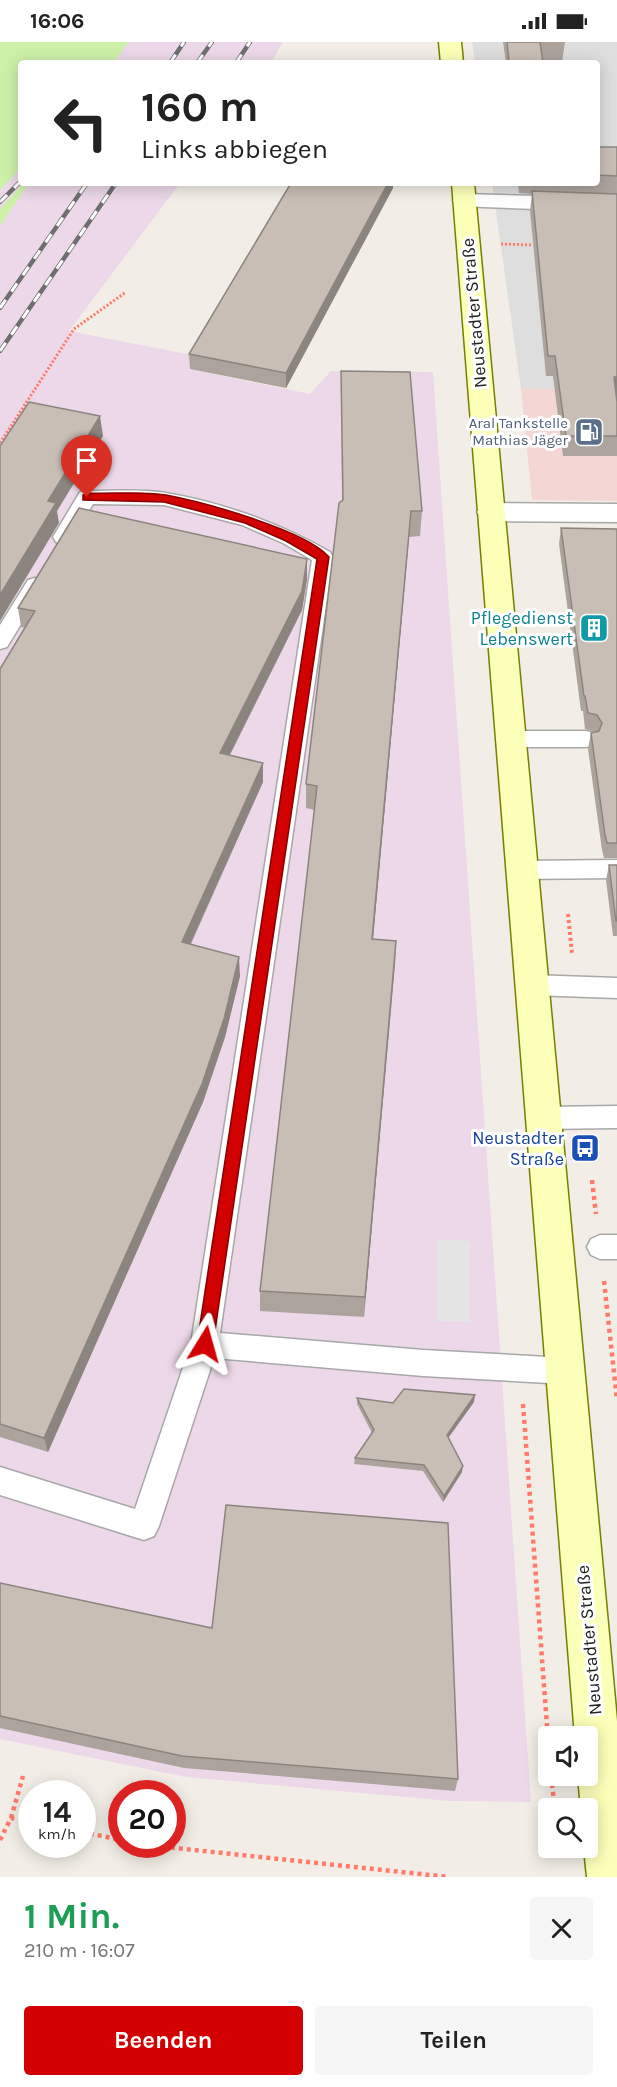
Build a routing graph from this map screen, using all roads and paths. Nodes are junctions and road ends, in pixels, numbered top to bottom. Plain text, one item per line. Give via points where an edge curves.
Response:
1 (450, 42) edge
2 (452, 60) edge
3 (464, 192) edge
4 (617, 205) edge
5 (508, 244) dead end
6 (533, 245) edge
7 (126, 292) dead end
8 (0, 443) edge
9 (491, 512) junction
10 (617, 513) edge
11 (0, 642) edge
12 (510, 739) junction
13 (586, 739) dead end
14 (617, 869) edge
15 (521, 870) junction
16 (531, 985) junction
17 (617, 988) edge
18 (617, 1117) edge
19 (543, 1118) junction
20 (205, 1344) junction
21 (566, 1371) junction
22 (0, 1481) edge
23 (23, 1776) dead end
24 (11, 1818) junction
25 (18, 1819) edge
26 (0, 1840) edge
27 (186, 1851) edge
28 (449, 1877) edge
29 (609, 1877) edge

1 - 2 main road
3 - 4 street
3 - 9 main road, Neustadter Straße
5 - 6 path
7 - 8 path via 74,329
9 - 10 street
9 - 12 main road, Neustadter Straße
11 - 20 lane via 87,497 164,499 248,520 323,557
12 - 13 lane
12 - 15 main road, Neustadter Straße
14 - 15 lane
15 - 16 main road, Neustadter Straße
16 - 17 lane
16 - 19 main road, Neustadter Straße
18 - 19 lane
19 - 21 main road, Neustadter Straße
20 - 21 lane via 423,1364
20 - 22 lane via 144,1526
21 - 29 main road, Neustadter Straße
23 - 24 path
24 - 25 path
24 - 26 path
27 - 28 path

